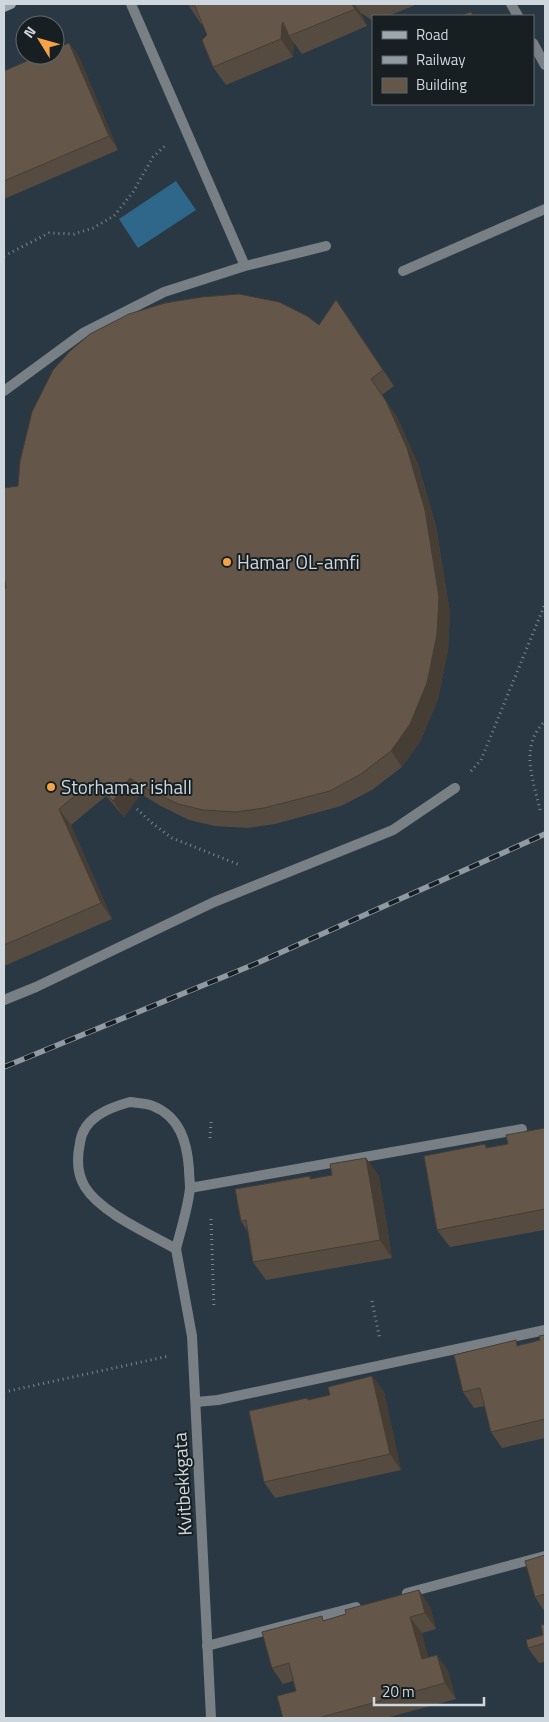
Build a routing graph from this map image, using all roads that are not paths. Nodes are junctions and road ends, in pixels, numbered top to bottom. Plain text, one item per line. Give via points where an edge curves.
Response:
1 (11, 4) edge
2 (131, 4) edge
3 (511, 4) edge
4 (4, 7) edge
5 (517, 15) edge
6 (534, 45) edge
7 (545, 65) edge
8 (545, 209) edge
9 (326, 246) dead end
10 (246, 266) junction
11 (403, 271) dead end
12 (4, 391) edge
13 (455, 788) road end
14 (4, 1000) edge
15 (522, 1128) dead end
16 (190, 1188) junction
17 (176, 1249) junction
18 (545, 1330) edge
19 (196, 1402) junction
20 (545, 1556) edge
21 (401, 1595) edge
22 (363, 1605) edge
23 (208, 1646) junction
24 (211, 1718) edge

1 - 4 main road
2 - 10 street
3 - 5 street
6 - 7 street
8 - 11 street
9 - 10 street
10 - 12 street via 164,292 83,333
13 - 14 street via 393,830 214,902
15 - 16 street
16 - 17 street
16 - 17 street via 188,1154 181,1130 172,1119 151,1105 130,1102 105,1110 80,1137 77,1161 84,1187 114,1214
17 - 19 street, Kvitbekkgata via 192,1336
18 - 19 street
19 - 23 street, Kvitbekkgata
20 - 21 street
22 - 23 street
23 - 24 street, Kvitbekkgata

